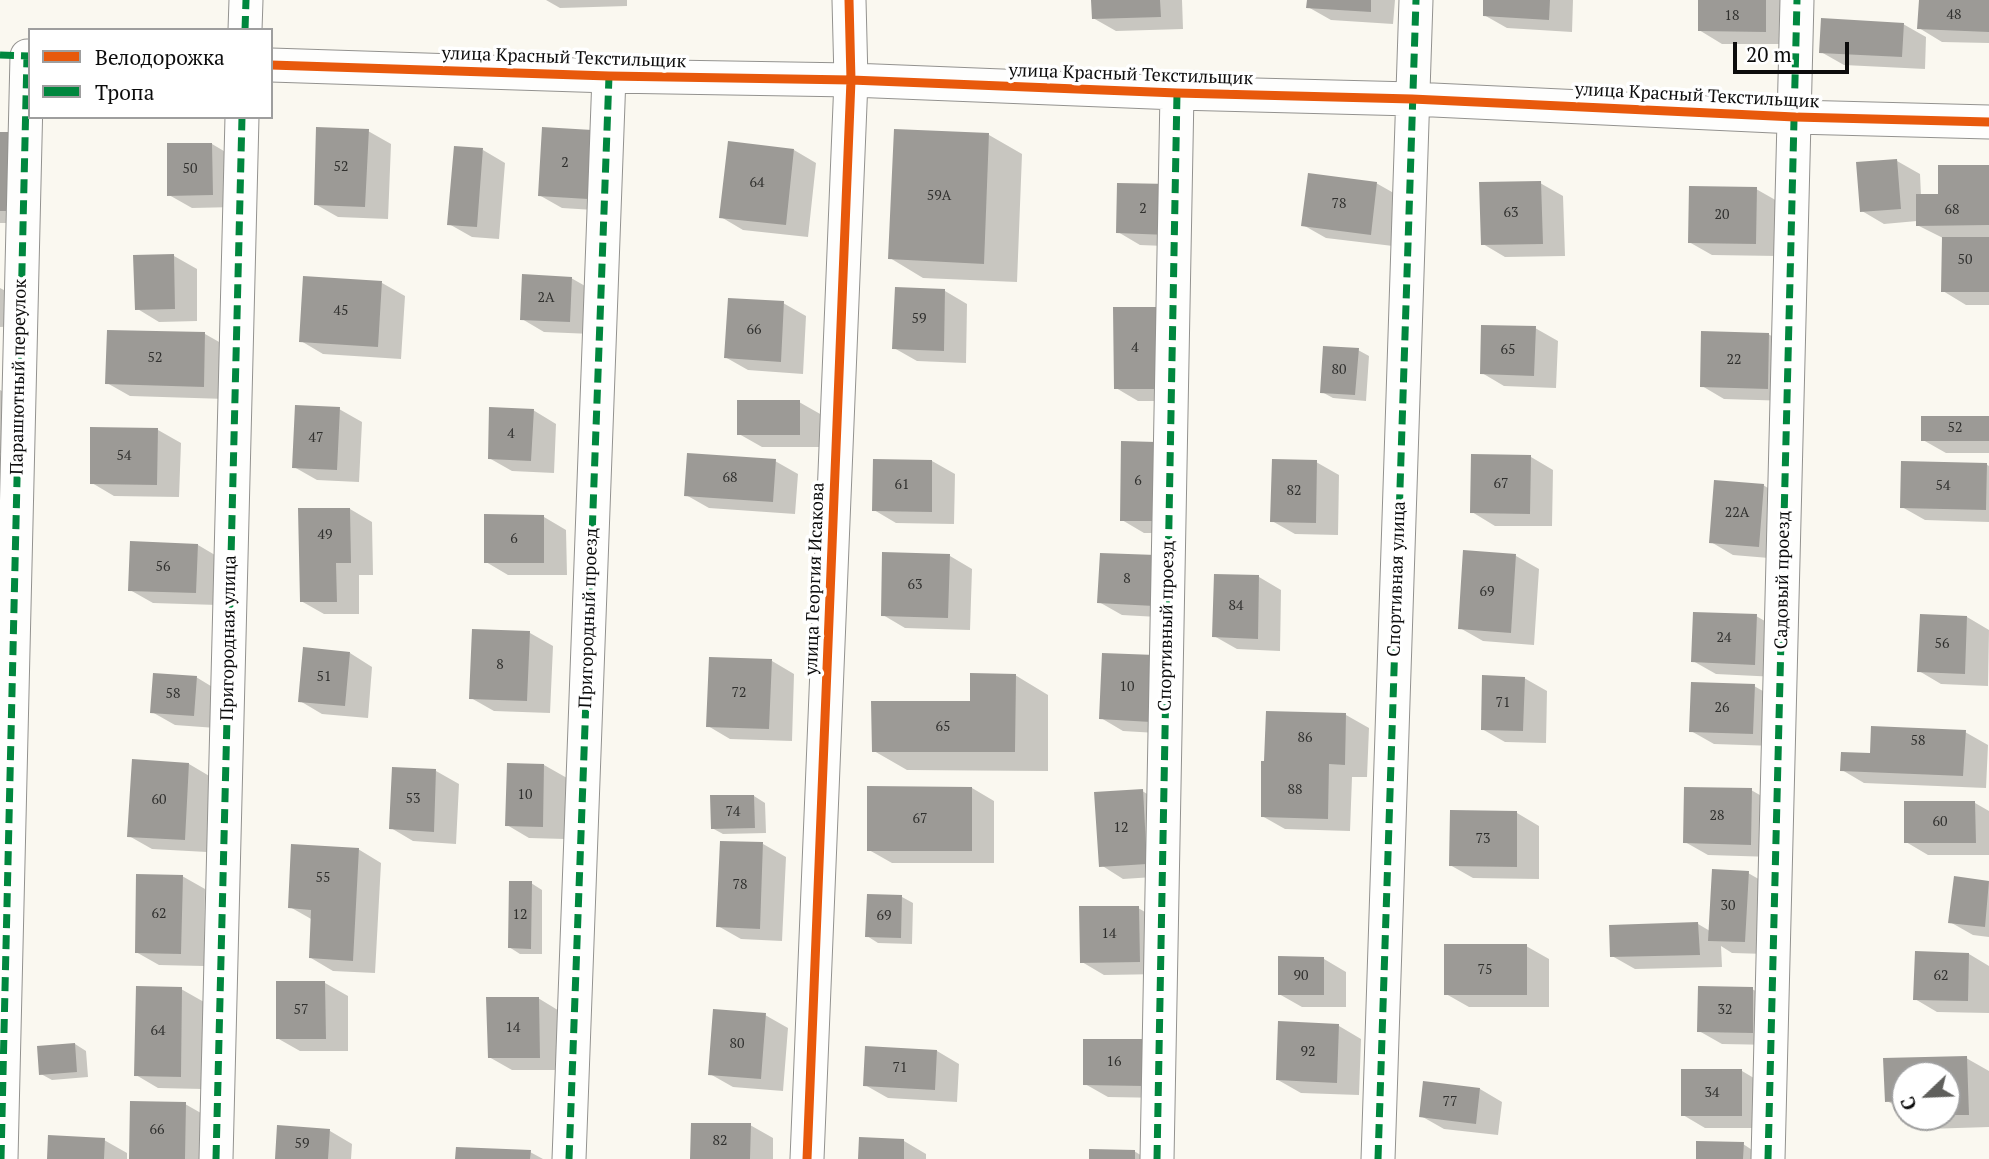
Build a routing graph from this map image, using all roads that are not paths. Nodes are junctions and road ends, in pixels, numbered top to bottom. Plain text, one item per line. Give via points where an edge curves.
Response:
1 (246, 0) edge
2 (849, 0) edge
3 (1416, 0) edge
4 (1797, 0) edge
5 (245, 28) edge
6 (19, 56) edge
7 (273, 65) edge
8 (610, 76) junction
9 (851, 80) junction
10 (1177, 93) junction
11 (1412, 99) junction
12 (1795, 117) junction
13 (242, 119) edge
14 (1989, 122) edge
15 (1, 1159) edge
16 (216, 1159) edge
17 (569, 1159) edge
18 (807, 1159) edge
19 (1157, 1159) edge
20 (1378, 1159) edge
21 (1768, 1159) edge

1 - 5 street
2 - 9 street, улица Георгия Исакова
3 - 11 street, Спортивная улица
4 - 12 street, Садовый проезд
6 - 15 street, Парашютный переулок
7 - 8 street, улица Красный Текстильщик
8 - 9 street, улица Красный Текстильщик
8 - 17 street, Пригородный проезд
9 - 10 street, улица Красный Текстильщик
9 - 18 street, улица Георгия Исакова
10 - 11 street, улица Красный Текстильщик
10 - 19 street, Спортивный проезд
11 - 12 street, улица Красный Текстильщик
11 - 20 street, Спортивная улица
12 - 14 street, улица Красный Текстильщик
12 - 21 street, Садовый проезд
13 - 16 street, Пригородная улица

